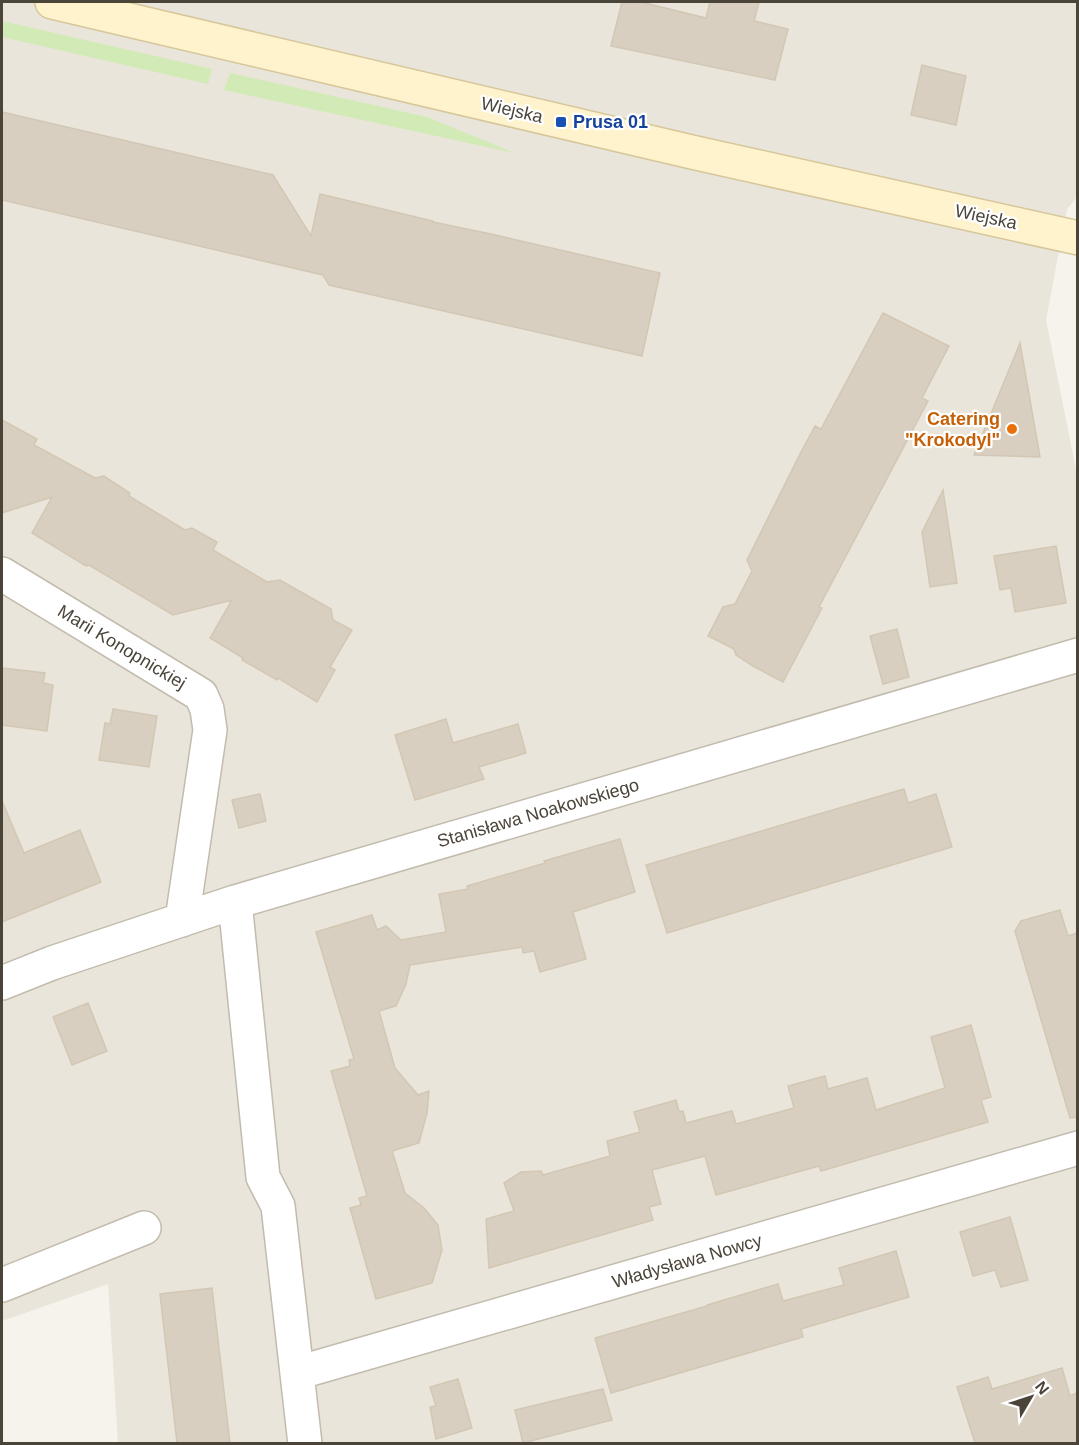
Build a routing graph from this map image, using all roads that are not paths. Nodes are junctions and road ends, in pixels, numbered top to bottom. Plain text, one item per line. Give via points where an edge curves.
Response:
1 (52, 2) edge
2 (1077, 238) edge
3 (2, 574) edge
4 (1077, 655) edge
5 (235, 902) junction
6 (182, 920) junction
7 (2, 983) edge
8 (1077, 1148) edge
9 (144, 1228) dead end
10 (2, 1285) edge
11 (297, 1373) junction
12 (304, 1443) edge

1 - 2 street, Wiejska
3 - 6 street, Marii Konopnickiej via 201,695 210,730
4 - 5 street, Stanisława Noakowskiego
5 - 6 street, Stanisława Noakowskiego
5 - 11 street via 263,1177 278,1206
6 - 7 street, Stanisława Noakowskiego
8 - 11 street, Władysława Nowcy
9 - 10 street
11 - 12 street

